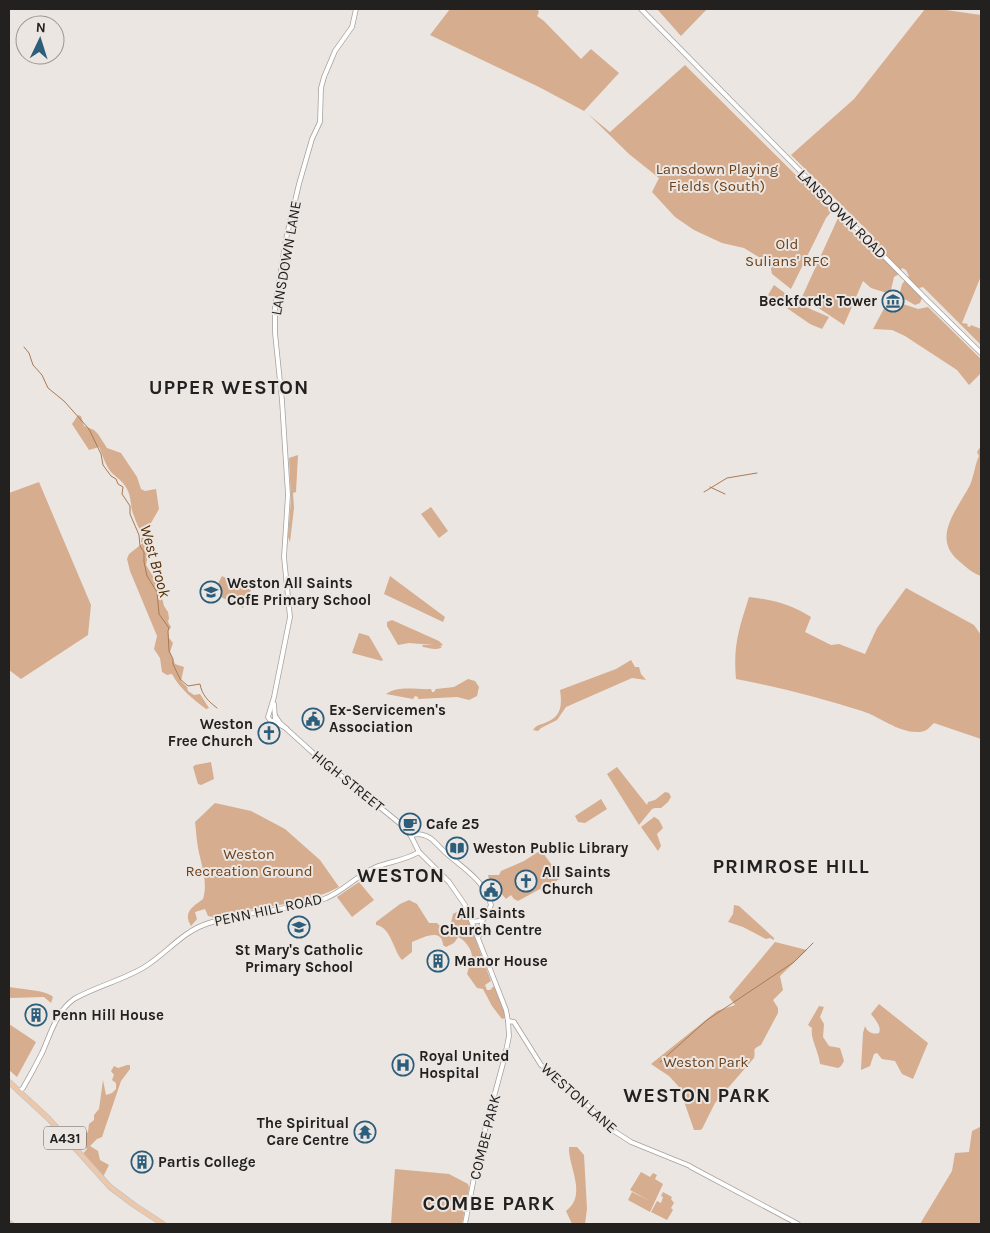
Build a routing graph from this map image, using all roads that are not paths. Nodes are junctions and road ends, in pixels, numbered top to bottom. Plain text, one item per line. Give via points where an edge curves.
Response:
1 (356, 9) edge
2 (641, 9) edge
3 (981, 354) edge
4 (274, 697) junction
5 (269, 714) junction
6 (276, 716) junction
7 (272, 721) junction
8 (286, 728) junction
9 (410, 835) junction
10 (419, 852) junction
11 (483, 919) junction
12 (472, 920) junction
13 (479, 941) junction
14 (508, 1021) junction
15 (9, 1082) edge
16 (20, 1092) junction
17 (163, 1224) edge
18 (465, 1224) edge
19 (798, 1224) edge

1 - 4 street, LANSDOWN LANE via 352,27 335,51 321,88 320,122 299,184 275,307 288,495 284,555 290,617
2 - 3 street, LANSDOWN ROAD
4 - 5 street, LANSDOWN LANE
4 - 6 street, LANSDOWN LANE
5 - 6 street
5 - 7 street
6 - 7 street
6 - 8 street, HIGH STREET
7 - 8 street, HIGH STREET
8 - 9 street, HIGH STREET via 401,823
9 - 10 street, WESTON LANE
9 - 11 street via 430,838 468,870 489,898 490,906
10 - 12 street, WESTON LANE via 458,893
10 - 16 street, PENN HILL ROAD via 375,868 326,898 202,925 136,972 74,999 56,1018
11 - 12 street
11 - 13 street
12 - 13 street, WESTON LANE
13 - 14 street, WESTON LANE
14 - 18 street, COMBE PARK via 505,1056 479,1152
14 - 19 street, WESTON LANE via 514,1022 540,1065 564,1082 614,1131 631,1142 690,1166
15 - 16 main road, A431
16 - 17 main road, A431 via 103,1181

